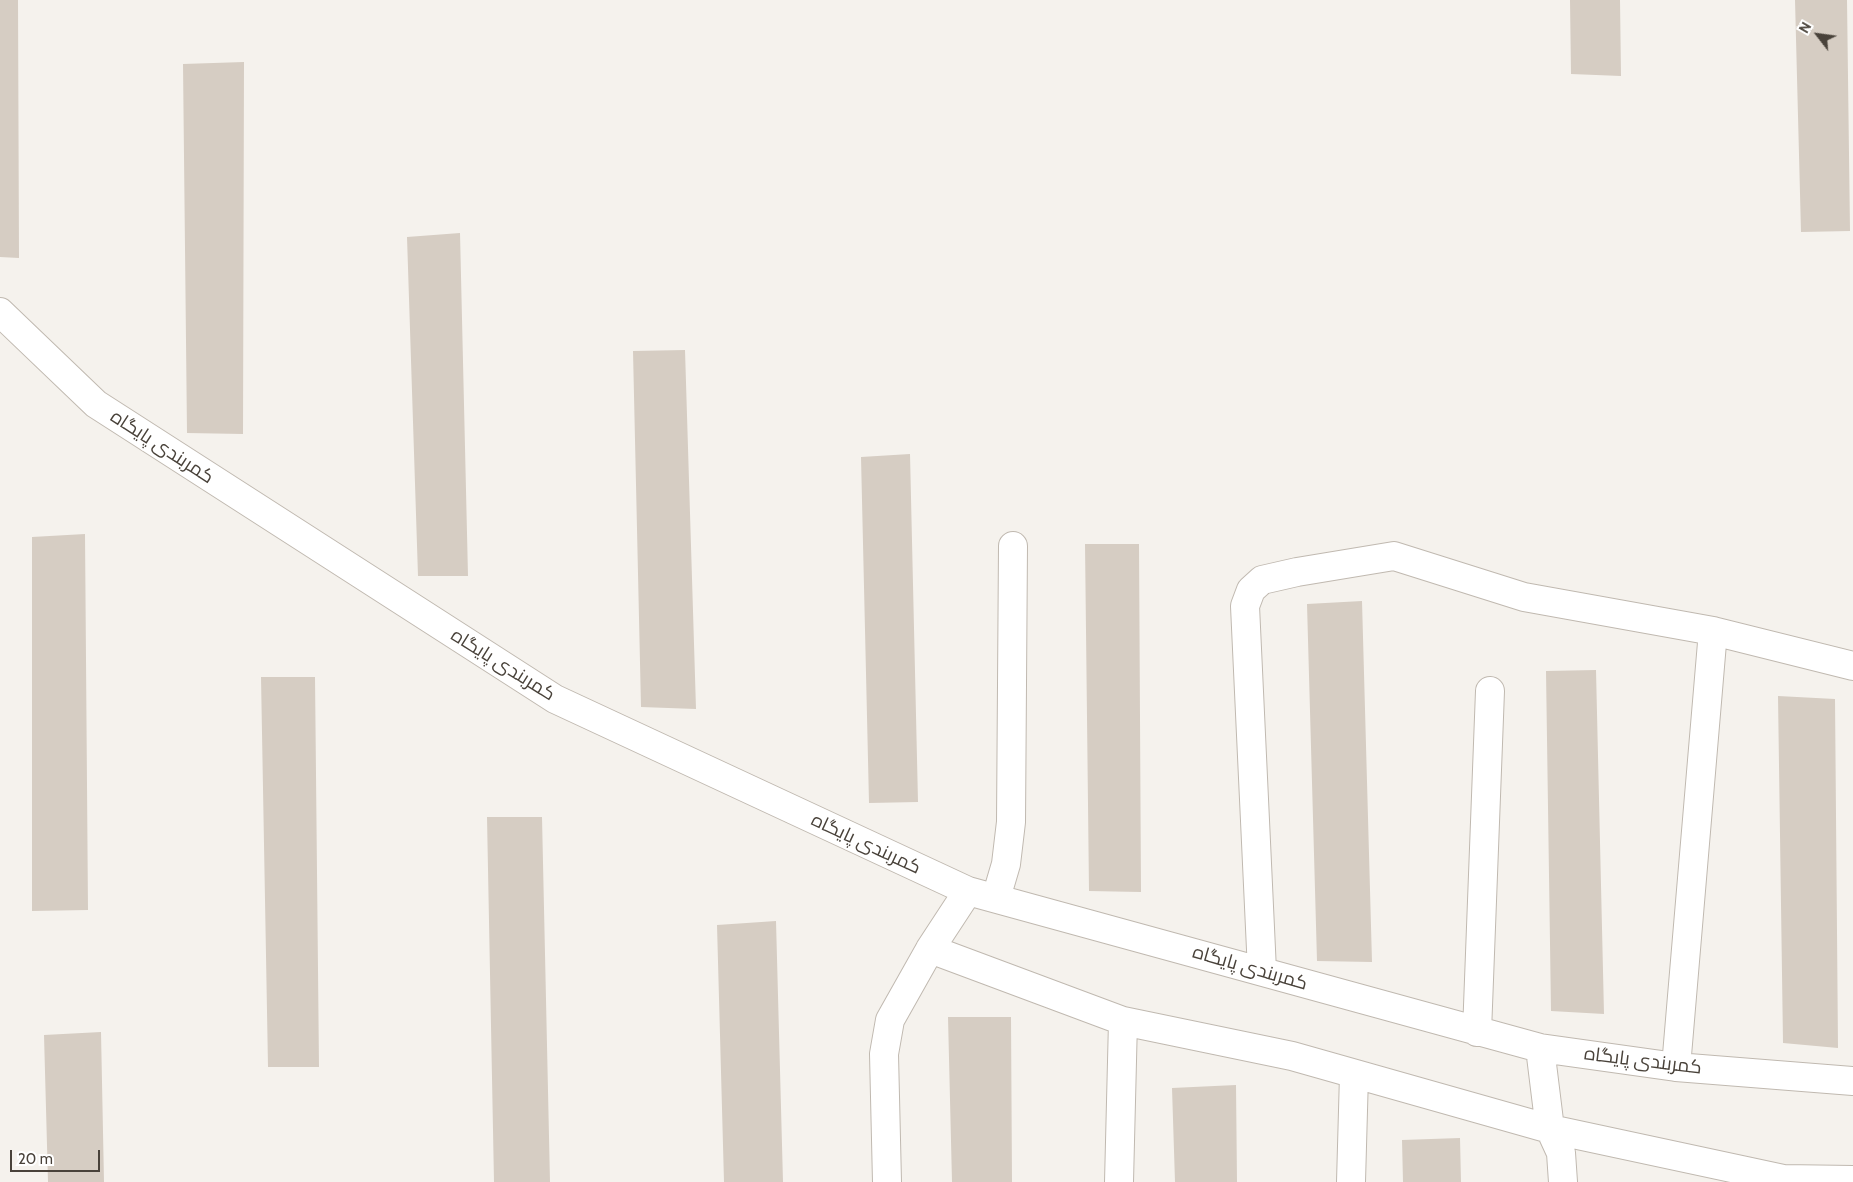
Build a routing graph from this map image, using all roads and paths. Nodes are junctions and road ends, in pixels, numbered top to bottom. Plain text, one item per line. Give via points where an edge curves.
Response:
1 (0, 312) edge
2 (1013, 546) dead end
3 (1712, 631) junction
4 (1853, 666) edge
5 (1490, 691) dead end
6 (968, 891) junction
7 (996, 898) junction
8 (930, 949) junction
9 (1262, 971) junction
10 (1123, 1021) junction
11 (1478, 1032) junction
12 (1540, 1048) junction
13 (1676, 1067) junction
14 (1354, 1074) junction
15 (1853, 1081) edge
16 (1550, 1129) junction
17 (1853, 1180) edge
18 (1783, 1181) edge
19 (887, 1182) edge
20 (1119, 1182) edge
21 (1351, 1182) edge
22 (1563, 1182) edge

1 - 6 street, کمربندی پایگاه via 96,404 554,699
2 - 7 street via 1011,822 1006,864
3 - 4 street
3 - 9 street via 1524,597 1394,556 1262,580 1251,590 1245,606
3 - 13 street
5 - 11 street
6 - 7 street, کمربندی پایگاه
6 - 8 street
7 - 9 street, کمربندی پایگاه
8 - 10 street
8 - 19 street via 890,1020 884,1054
9 - 11 street, کمربندی پایگاه
10 - 14 street via 1292,1056
10 - 20 street
11 - 12 street, کمربندی پایگاه
12 - 13 street, کمربندی پایگاه
12 - 16 street
13 - 15 street, کمربندی پایگاه
14 - 16 street
14 - 21 street
16 - 18 street
16 - 22 street via 1561,1153
17 - 18 street

